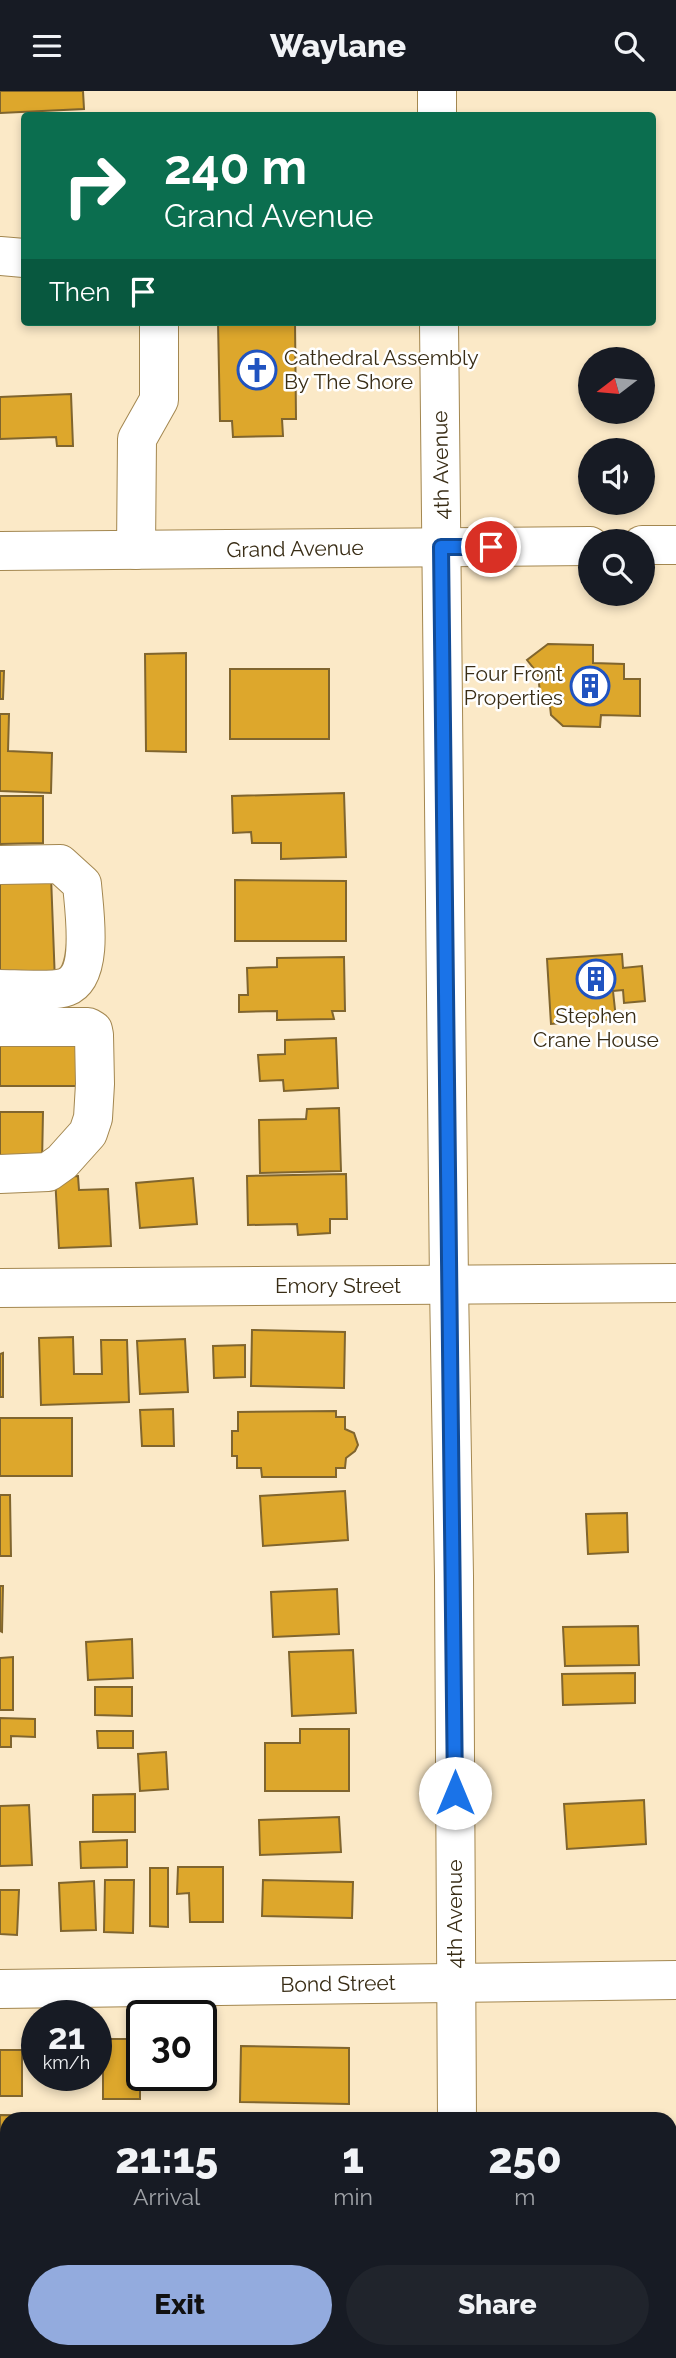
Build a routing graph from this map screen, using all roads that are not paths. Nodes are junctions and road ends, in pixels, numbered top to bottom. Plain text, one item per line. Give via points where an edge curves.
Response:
1 (437, 91) edge
2 (437, 112) edge
3 (0, 256) edge
4 (21, 258) edge
5 (159, 326) edge
6 (439, 326) edge
7 (578, 545) edge
8 (655, 545) edge
9 (676, 545) edge
10 (441, 547) junction
11 (136, 550) junction
12 (0, 551) edge
13 (0, 865) edge
14 (0, 989) edge
15 (0, 1027) edge
16 (0, 1174) edge
17 (676, 1283) edge
18 (449, 1285) junction
19 (0, 1287) edge
20 (676, 1980) edge
21 (455, 1982) junction
22 (0, 1989) edge
23 (457, 2112) edge

1 - 2 street
3 - 4 street
5 - 11 street via 159,400 137,439
6 - 10 street, 4th Avenue
7 - 10 street, Grand Avenue
8 - 9 street
10 - 11 street, Grand Avenue
10 - 18 street, 4th Avenue
11 - 12 street, Grand Avenue
13 - 14 street via 60,864 82,884 86,955 75,982 64,989
15 - 16 street via 88,1027 95,1042 88,1133 48,1172
17 - 18 street, Emory Street
18 - 19 street, Emory Street
18 - 21 street, 4th Avenue
20 - 21 street, Bond Street
21 - 22 street, Bond Street
21 - 23 street, 4th Avenue

